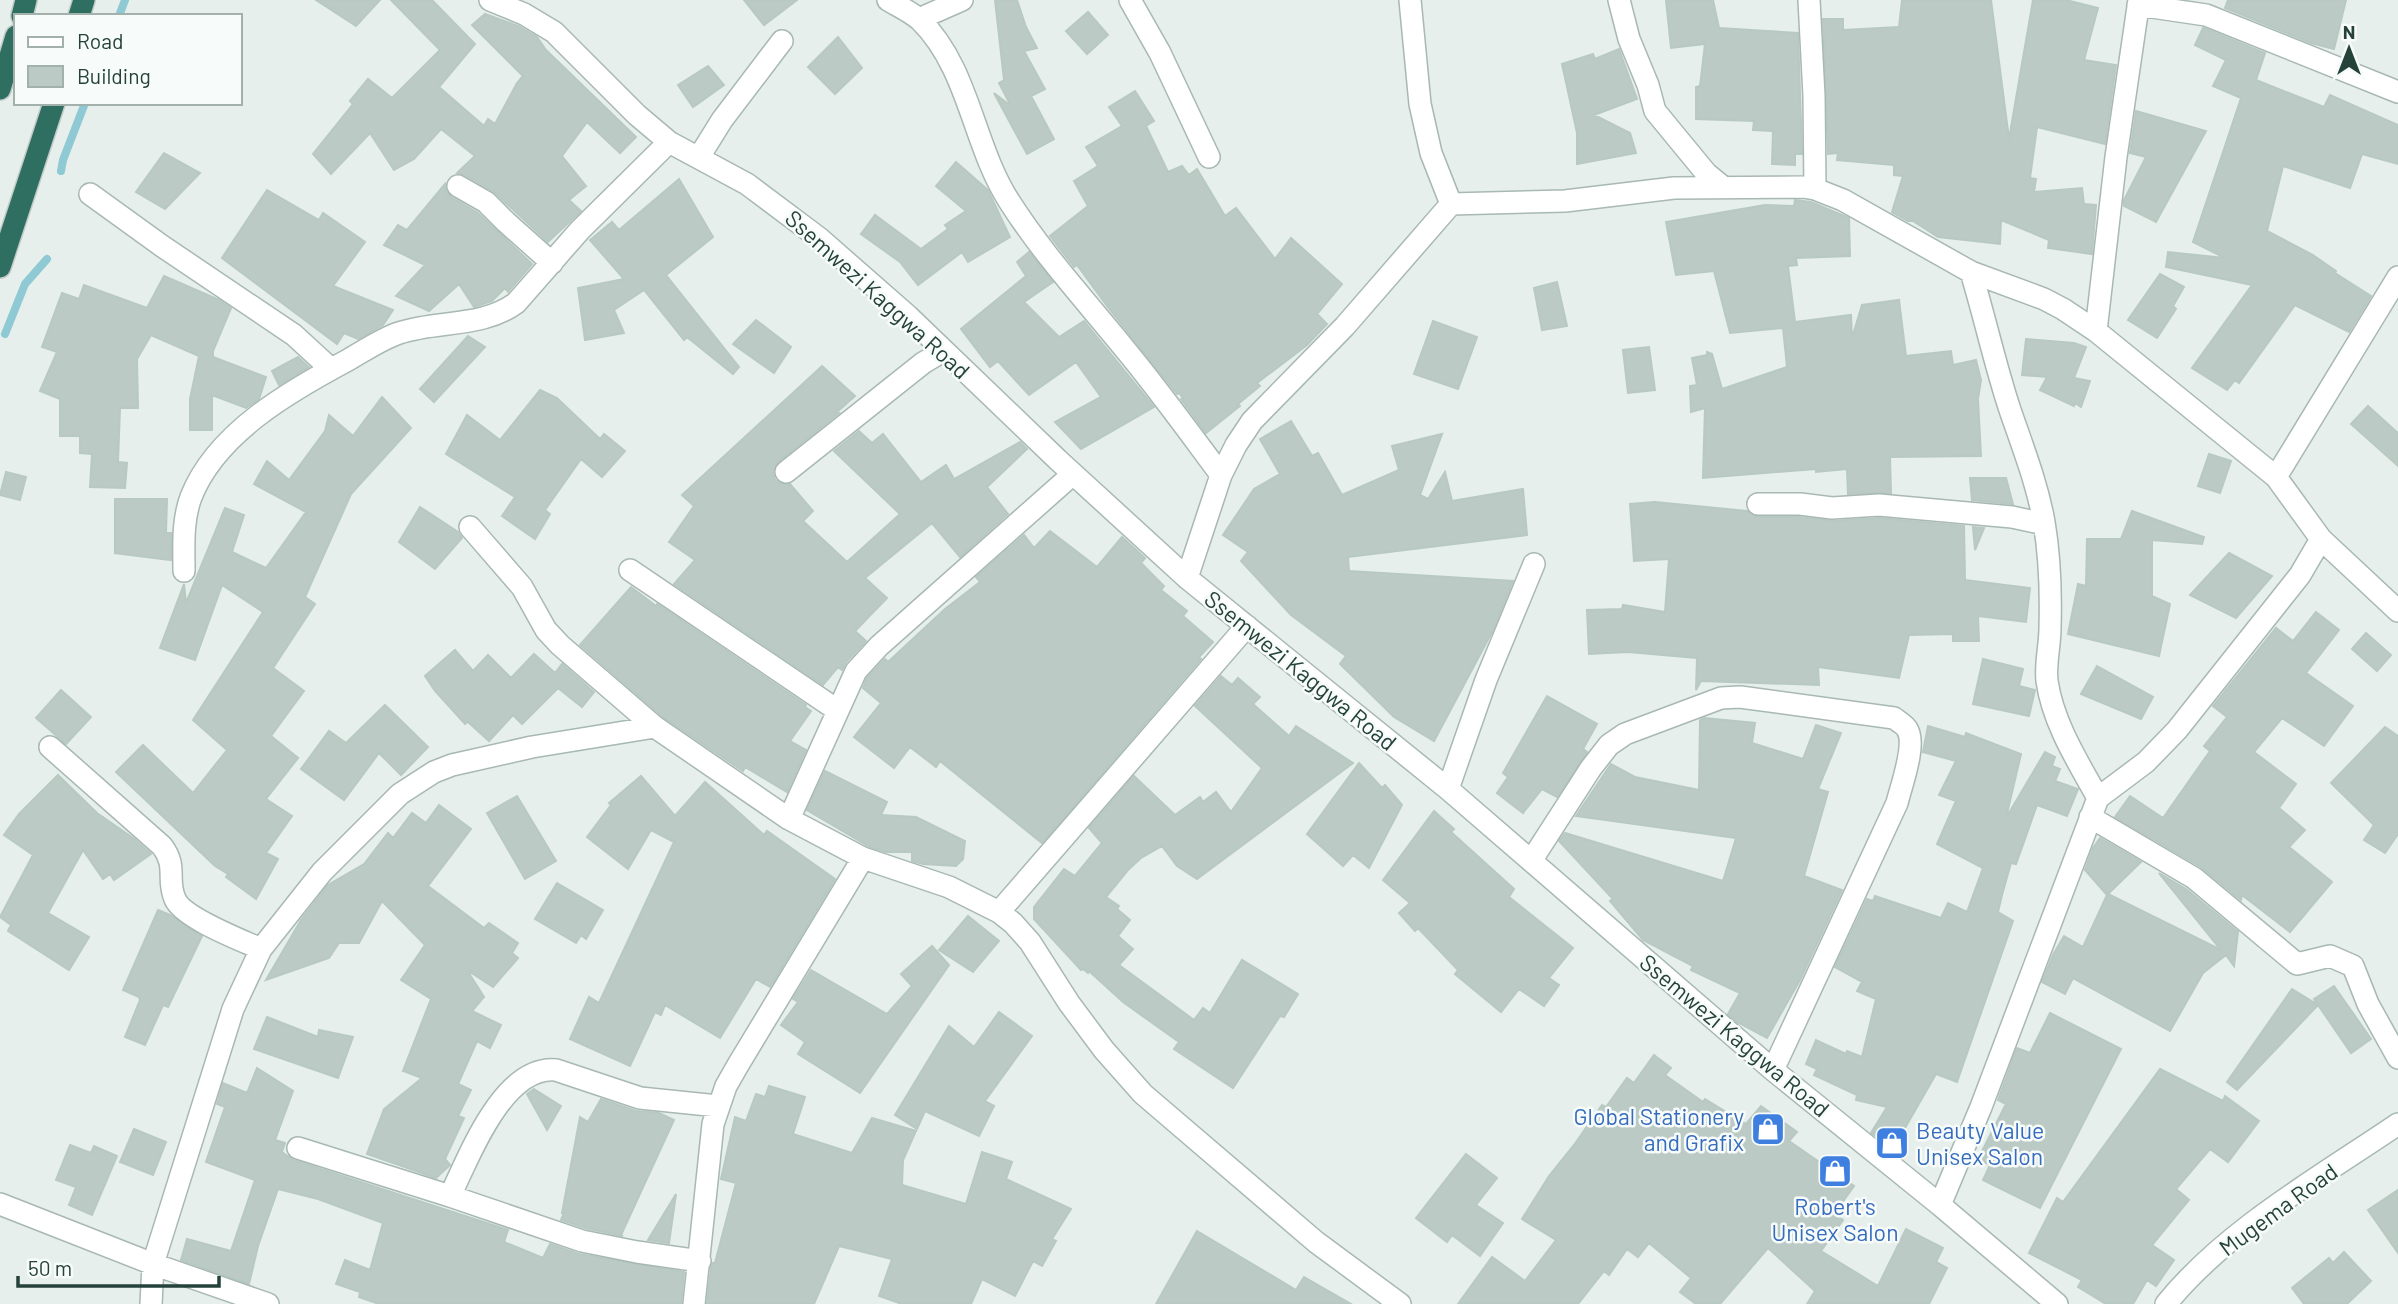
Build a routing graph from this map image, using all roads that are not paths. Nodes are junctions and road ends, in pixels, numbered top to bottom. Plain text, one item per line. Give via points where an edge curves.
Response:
1 (490, 0) edge
2 (888, 0) edge
3 (962, 0) edge
4 (1130, 0) edge
5 (1410, 0) edge
6 (1619, 0) edge
7 (1809, 0) edge
8 (2139, 3) edge
9 (919, 19) junction
10 (782, 41) dead end
11 (14, 43) edge
12 (0, 89) edge
13 (2398, 92) edge
14 (53, 105) edge
15 (669, 142) junction
16 (699, 157) junction
17 (1209, 157) dead end
18 (458, 186) dead end
19 (1723, 187) junction
20 (1815, 189) junction
21 (90, 194) dead end
22 (1451, 204) junction
23 (552, 263) junction
24 (0, 267) edge
25 (1971, 272) junction
26 (2398, 277) edge
27 (2096, 331) junction
28 (943, 351) junction
29 (331, 369) junction
30 (786, 472) dead end
31 (1073, 474) junction
32 (1221, 475) junction
33 (2276, 477) junction
34 (1758, 504) dead end
35 (2044, 524) junction
36 (470, 527) dead end
37 (2321, 539) junction
38 (1534, 564) dead end
39 (630, 570) dead end
40 (184, 571) dead end
41 (1187, 578) junction
42 (2398, 611) edge
43 (1247, 626) junction
44 (837, 710) junction
45 (655, 727) junction
46 (50, 747) dead end
47 (1448, 789) junction
48 (2094, 807) junction
49 (789, 819) junction
50 (863, 858) junction
51 (1531, 861) junction
52 (999, 912) junction
53 (261, 949) junction
54 (2398, 1058) edge
55 (1773, 1070) junction
56 (718, 1106) junction
57 (2398, 1124) edge
58 (298, 1148) dead end
59 (450, 1196) junction
60 (0, 1203) edge
61 (1940, 1205) junction
62 (700, 1261) junction
63 (153, 1265) junction
64 (151, 1304) edge
65 (268, 1304) edge
66 (694, 1304) edge
67 (1400, 1304) edge
68 (2057, 1304) edge
69 (2166, 1304) edge

1 - 15 street, Ssemwezi Kaggwa Road via 554,32
2 - 9 street
3 - 9 street
4 - 17 street
5 - 22 street via 1420,104 1431,153
6 - 19 street via 1655,111
7 - 20 street
8 - 13 street via 2206,15
8 - 27 street
9 - 32 street via 940,46 966,98 991,172 1010,203
10 - 16 street
11 - 12 highway
14 - 24 highway
15 - 16 street, Ssemwezi Kaggwa Road
15 - 23 street
16 - 28 street, Ssemwezi Kaggwa Road via 747,184 819,238
18 - 23 street via 486,202
19 - 20 street
19 - 22 street via 1565,201
20 - 25 street
21 - 29 street via 294,335
22 - 32 street via 1345,326 1252,421
23 - 29 street via 505,311 483,320 398,334
25 - 27 street via 2043,299
25 - 35 street
26 - 33 street
27 - 33 street
28 - 30 street
28 - 31 street, Ssemwezi Kaggwa Road
29 - 40 street via 256,417 211,463 190,500
31 - 41 street, Ssemwezi Kaggwa Road
31 - 44 street via 879,646 856,671
32 - 41 street
33 - 37 street
34 - 35 street via 1879,505
35 - 48 street via 2050,587 2047,682
36 - 45 street via 522,587 546,630
37 - 42 street
37 - 48 street via 2300,575 2177,730
38 - 47 street
39 - 44 street
41 - 43 street, Ssemwezi Kaggwa Road
43 - 47 street, Ssemwezi Kaggwa Road
43 - 52 street
44 - 49 street
45 - 49 street
45 - 53 street via 531,747 434,772 400,794 351,841
46 - 53 street via 162,846 172,863 173,889 181,908
47 - 51 street, Ssemwezi Kaggwa Road
48 - 54 street via 2194,878 2297,964 2330,956 2353,966
48 - 61 street
49 - 50 street
50 - 52 street via 949,887
50 - 56 street
51 - 55 street, Ssemwezi Kaggwa Road
51 - 55 street via 1609,746 1625,734 1700,705 1721,698 1759,698 1894,718 1908,729 1908,758 1896,803
52 - 67 street via 1030,942 1090,1031 1143,1094 1316,1242
53 - 63 street via 233,1009
55 - 61 street, Ssemwezi Kaggwa Road
56 - 59 street via 640,1098 556,1070 536,1072 509,1092 491,1116
56 - 62 street
57 - 69 street, Mugema Road via 2227,1244
58 - 59 street
59 - 62 street via 582,1241
60 - 63 street
61 - 68 street, Ssemwezi Kaggwa Road
62 - 66 street
63 - 64 street
63 - 65 street

